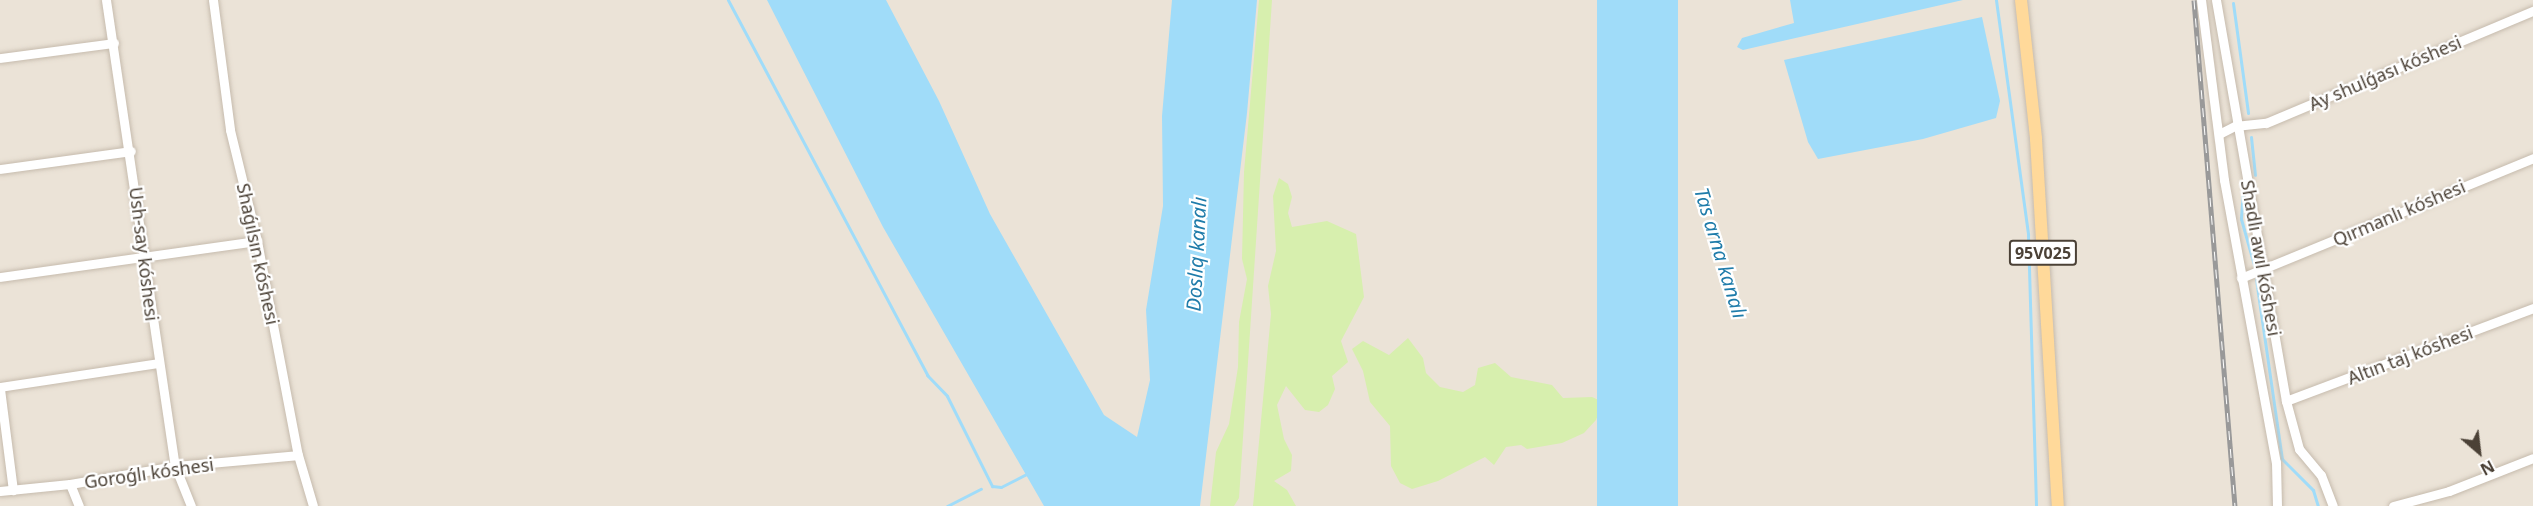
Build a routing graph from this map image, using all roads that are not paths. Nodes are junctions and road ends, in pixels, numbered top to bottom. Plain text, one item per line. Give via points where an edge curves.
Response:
1 (106, 0) edge
2 (213, 0) edge
3 (2021, 0) edge
4 (2201, 0) edge
5 (2216, 0) edge
6 (2533, 11) edge
7 (114, 44) junction
8 (0, 58) edge
9 (2235, 126) junction
10 (2218, 134) junction
11 (130, 151) junction
12 (2533, 158) edge
13 (0, 169) edge
14 (257, 241) junction
15 (144, 257) junction
16 (2265, 271) junction
17 (0, 277) edge
18 (2241, 278) junction
19 (2533, 308) edge
20 (158, 363) junction
21 (0, 388) edge
22 (2286, 402) junction
23 (298, 455) junction
24 (2533, 458) edge
25 (175, 466) junction
26 (70, 484) junction
27 (13, 490) junction
28 (0, 491) edge
29 (79, 506) edge
30 (191, 506) edge
31 (314, 506) edge
32 (2058, 506) edge
33 (2277, 506) edge
34 (2333, 506) edge
35 (2393, 506) edge

1 - 7 street, Ush-say kóshesi
2 - 14 street, Shaǵılsın kóshesi via 230,130
3 - 32 main road, 95V025 via 2036,139
4 - 10 street
5 - 9 street, Shadlı awıl kóshesi
6 - 9 street, Ay shulǵası kóshesi via 2266,123
7 - 8 street
7 - 11 street, Ush-say kóshesi
9 - 10 street, Ay shulǵası kóshesi
9 - 16 street, Shadlı awıl kóshesi
10 - 18 street
11 - 13 street
11 - 15 street, Ush-say kóshesi
12 - 16 street, Qırmanlı kóshesi
14 - 15 street
14 - 23 street, Shaǵılsın kóshesi
15 - 17 street
15 - 20 street, Ush-say kóshesi
16 - 18 street, Qırmanlı kóshesi
16 - 22 street, Shadlı awıl kóshesi
18 - 33 street via 2276,462
19 - 22 street, Altın taj kóshesi
20 - 21 street
20 - 25 street, Ush-say kóshesi
21 - 27 street
22 - 34 street, Shadlı awıl kóshesi via 2299,449 2321,475
23 - 25 street, Goroǵlı kóshesi
23 - 31 street, Shaǵılsın kóshesi
24 - 35 street via 2449,491
25 - 26 street, Goroǵlı kóshesi
25 - 30 street, Ush-say kóshesi
26 - 27 street, Goroǵlı kóshesi
26 - 29 street
27 - 28 street, Goroǵlı kóshesi

